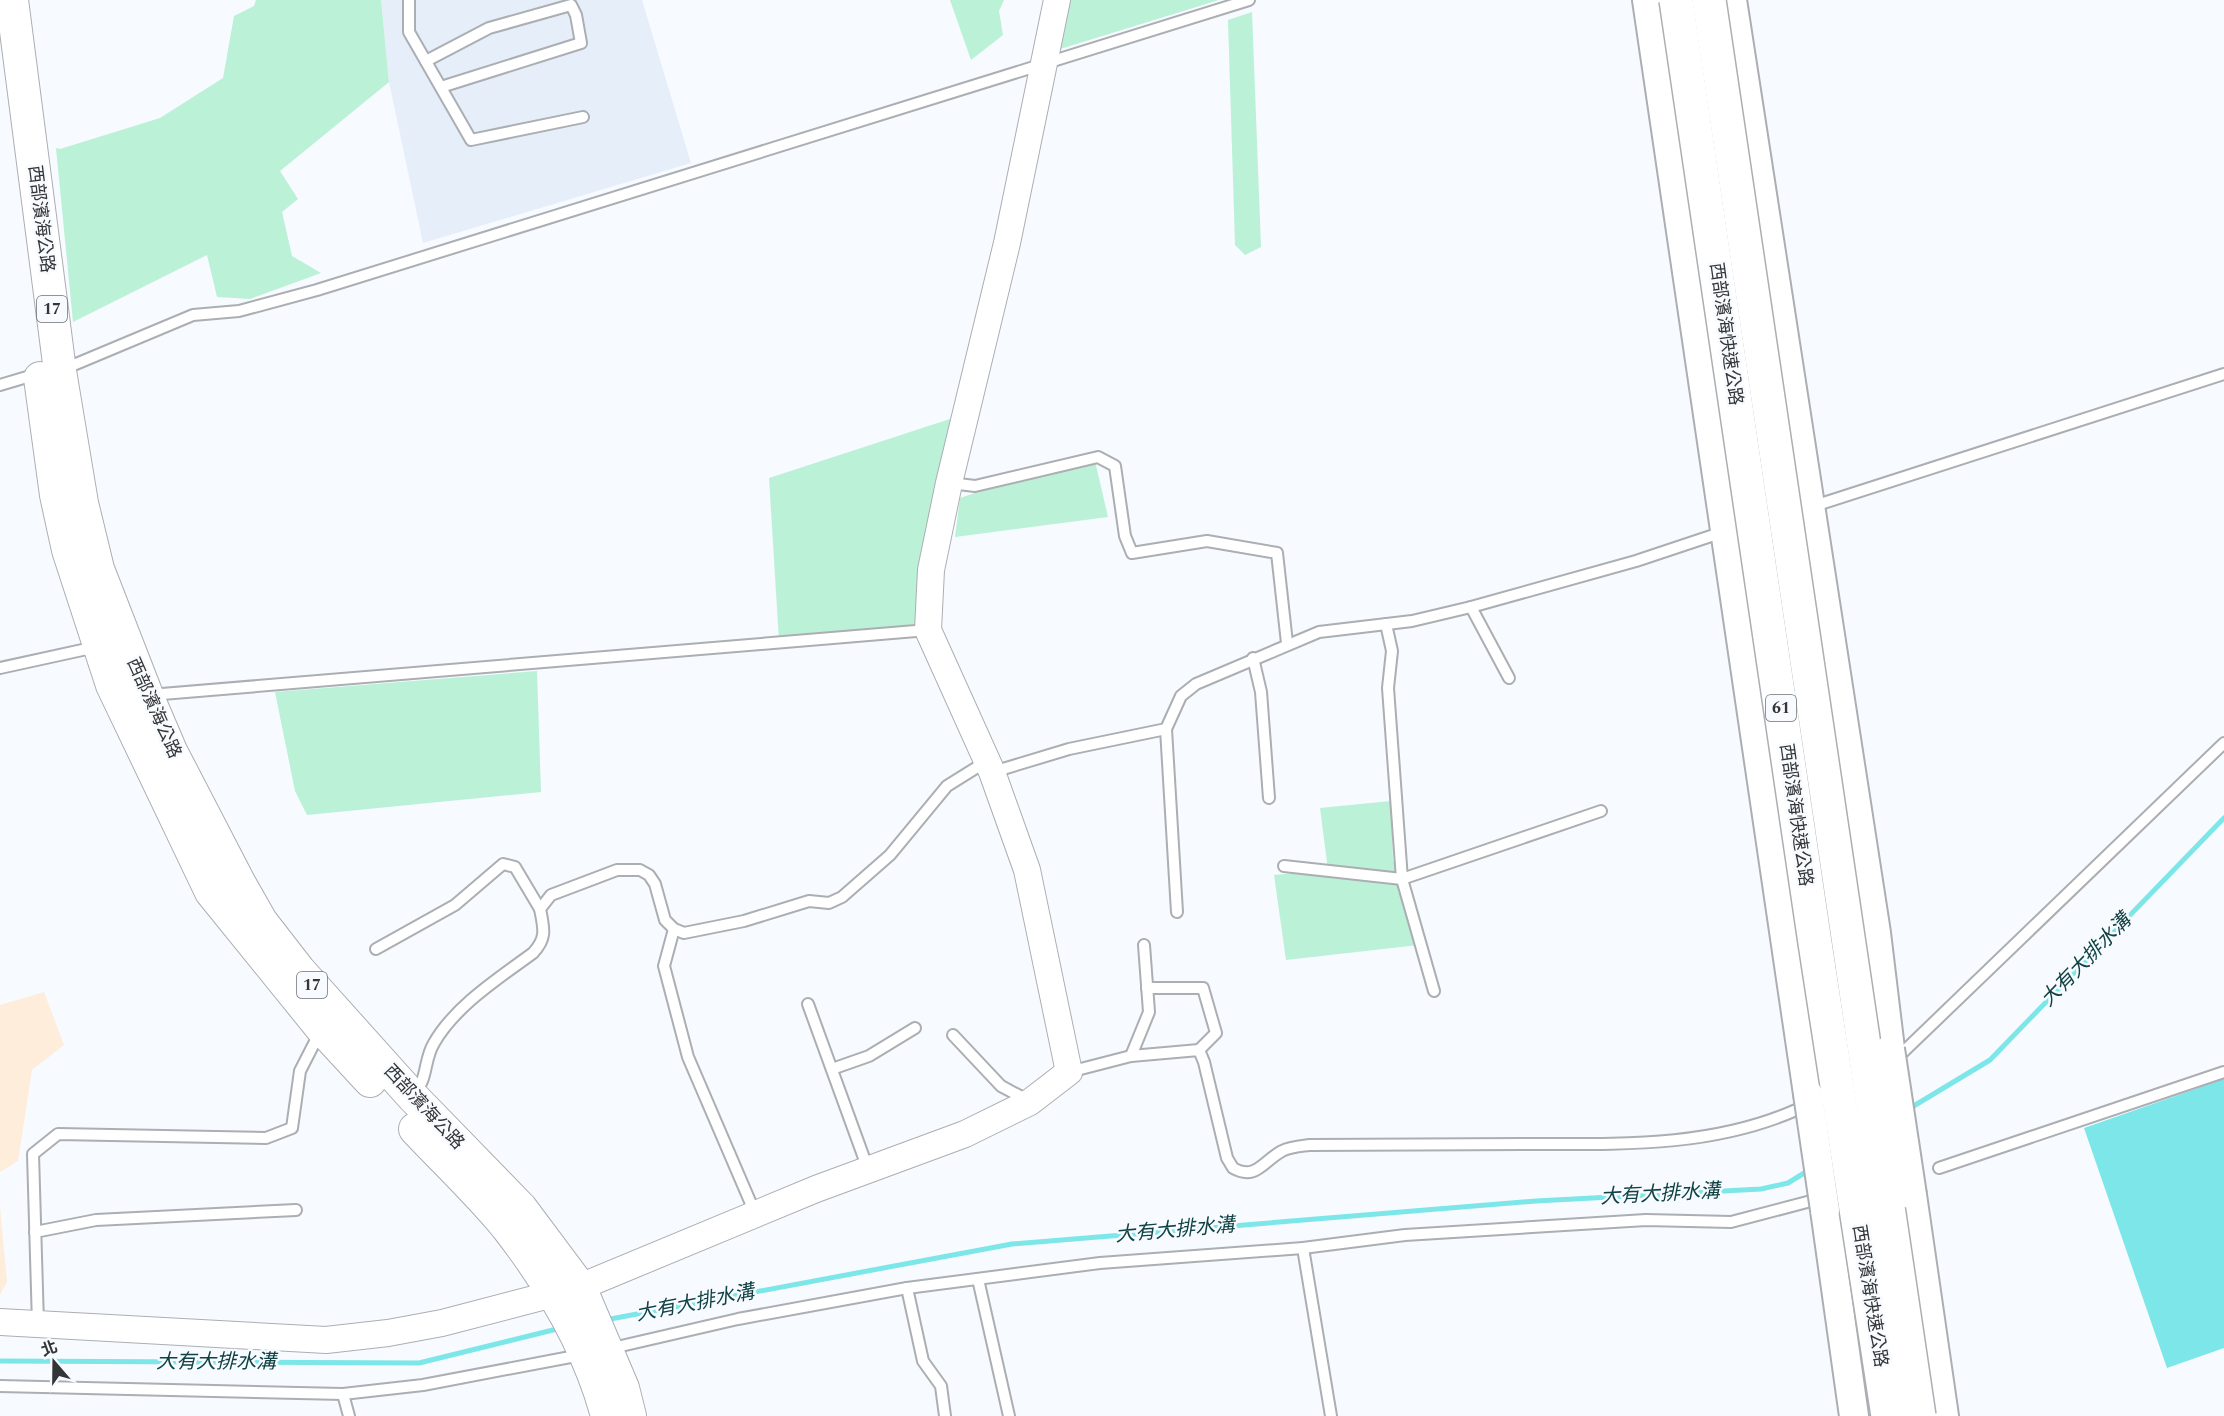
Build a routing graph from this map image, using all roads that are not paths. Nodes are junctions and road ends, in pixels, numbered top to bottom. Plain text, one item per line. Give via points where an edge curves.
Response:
1 (409, 0) edge
2 (1057, 0) edge
3 (1249, 0) edge
4 (1647, 0) edge
5 (1676, 0) edge
6 (1709, 0) edge
7 (1732, 0) edge
8 (9, 13) edge
9 (426, 61) junction
10 (1044, 65) junction
11 (0, 76) edge
12 (441, 87) junction
13 (583, 117) dead end
14 (50, 372) junction
15 (2224, 374) edge
16 (0, 385) edge
17 (949, 483) junction
18 (1810, 508) junction
19 (1736, 529) junction
20 (1471, 607) junction
21 (1386, 624) junction
22 (928, 630) junction
23 (109, 635) junction
24 (1287, 643) junction
25 (1252, 658) junction
26 (0, 668) edge
27 (1509, 678) dead end
28 (147, 695) junction
29 (1166, 729) junction
30 (2224, 743) edge
31 (990, 766) junction
32 (1269, 798) dead end
33 (1601, 810) dead end
34 (1284, 866) dead end
35 (1402, 879) junction
36 (540, 909) junction
37 (1178, 912) dead end
38 (674, 929) junction
39 (1144, 945) dead end
40 (376, 949) dead end
41 (1147, 988) junction
42 (1434, 991) dead end
43 (808, 1004) dead end
44 (915, 1028) dead end
45 (322, 1029) junction
46 (953, 1035) dead end
47 (1199, 1050) junction
48 (1895, 1052) junction
49 (1131, 1056) junction
50 (832, 1069) junction
51 (1069, 1072) junction
52 (2224, 1072) edge
53 (413, 1097) junction
54 (1030, 1102) junction
55 (1803, 1102) junction
56 (1939, 1168) dead end
57 (868, 1169) junction
58 (1818, 1205) junction
59 (296, 1210) dead end
60 (756, 1214) junction
61 (35, 1232) junction
62 (1303, 1248) junction
63 (978, 1279) junction
64 (907, 1288) junction
65 (567, 1291) junction
66 (0, 1322) edge
67 (38, 1324) junction
68 (596, 1352) junction
69 (0, 1386) edge
70 (343, 1394) junction
71 (348, 1416) edge
72 (607, 1416) edge
73 (630, 1416) edge
74 (945, 1416) edge
75 (1009, 1416) edge
76 (1331, 1416) edge
77 (1854, 1416) edge
78 (1888, 1416) edge
79 (1919, 1416) edge
80 (1944, 1416) edge

1 - 9 lane via 409,32
2 - 10 street
3 - 10 lane
4 - 19 main road
5 - 78 highway, 西部濱海快速公路 / 61, bridge
6 - 79 highway, 西部濱海快速公路 / 61, bridge
7 - 18 main road
8 - 14 main road, 西部濱海公路 / 17
9 - 12 lane
9 - 12 lane via 489,28 571,5 581,43
10 - 14 lane via 317,290 239,311 193,315
10 - 17 street via 1007,243
11 - 14 main road, 西部濱海公路 / 17
12 - 13 lane via 471,140
14 - 16 lane
14 - 23 main road, 西部濱海公路 / 17 via 98,569
15 - 18 lane
17 - 22 street via 931,570
17 - 24 lane via 975,486 1098,457 1115,466 1125,536 1132,553 1207,541 1277,553
18 - 19 lane
18 - 48 main road
19 - 20 lane
19 - 55 main road
20 - 21 lane
20 - 27 lane
21 - 24 lane via 1319,632
21 - 35 lane via 1392,651 1388,688
22 - 28 lane
22 - 31 street
23 - 26 lane
23 - 28 main road, 西部濱海公路 / 17
23 - 45 main road, 西部濱海公路 / 17 via 112,685 211,892
24 - 25 lane
25 - 29 lane via 1196,684 1181,696
25 - 32 lane via 1261,692
28 - 53 main road, 西部濱海公路 / 17 via 171,751 261,921 299,970
29 - 31 lane
29 - 37 lane
30 - 48 lane
31 - 38 lane via 947,786 890,855 842,897 829,903 809,901 744,921 684,933
31 - 51 street via 1027,870
33 - 35 lane
34 - 35 lane
35 - 42 lane
36 - 38 lane via 552,895 617,870 640,870 655,884 665,920
36 - 40 lane via 515,867 503,864 455,905
36 - 53 lane via 545,934 542,943 451,1019 432,1045 424,1082
38 - 60 lane via 664,966 688,1057
39 - 41 lane
41 - 47 lane via 1203,988 1216,1033
41 - 49 lane via 1149,1012
43 - 50 lane
44 - 50 lane via 869,1056
45 - 61 lane via 300,1071 292,1128 266,1138 58,1134 33,1154
45 - 65 main road, 西部濱海公路 / 17
46 - 54 lane via 1001,1086
47 - 49 lane
47 - 55 lane via 1227,1158 1233,1168 1249,1173 1260,1170 1283,1150 1309,1144 1640,1144 1704,1138 1767,1122
48 - 80 main road, bridge
49 - 51 lane
50 - 57 lane
51 - 54 street
52 - 56 lane
53 - 65 main road, 西部濱海公路 / 17 via 521,1208
54 - 57 street via 965,1134
55 - 58 main road, bridge
57 - 60 street
58 - 62 lane via 1731,1222 1646,1220 1405,1234
58 - 77 main road
59 - 61 lane via 96,1220
60 - 65 street
61 - 67 lane
62 - 63 lane via 1100,1263
62 - 76 lane
63 - 64 lane
63 - 75 lane
64 - 68 lane via 738,1319
64 - 74 lane via 923,1361 941,1386
65 - 67 street via 399,1331 326,1340
65 - 68 main road, 17
66 - 67 street
68 - 70 lane via 423,1385
68 - 72 main road, 17
68 - 73 main road, 17 via 623,1388
69 - 70 lane
70 - 71 lane

